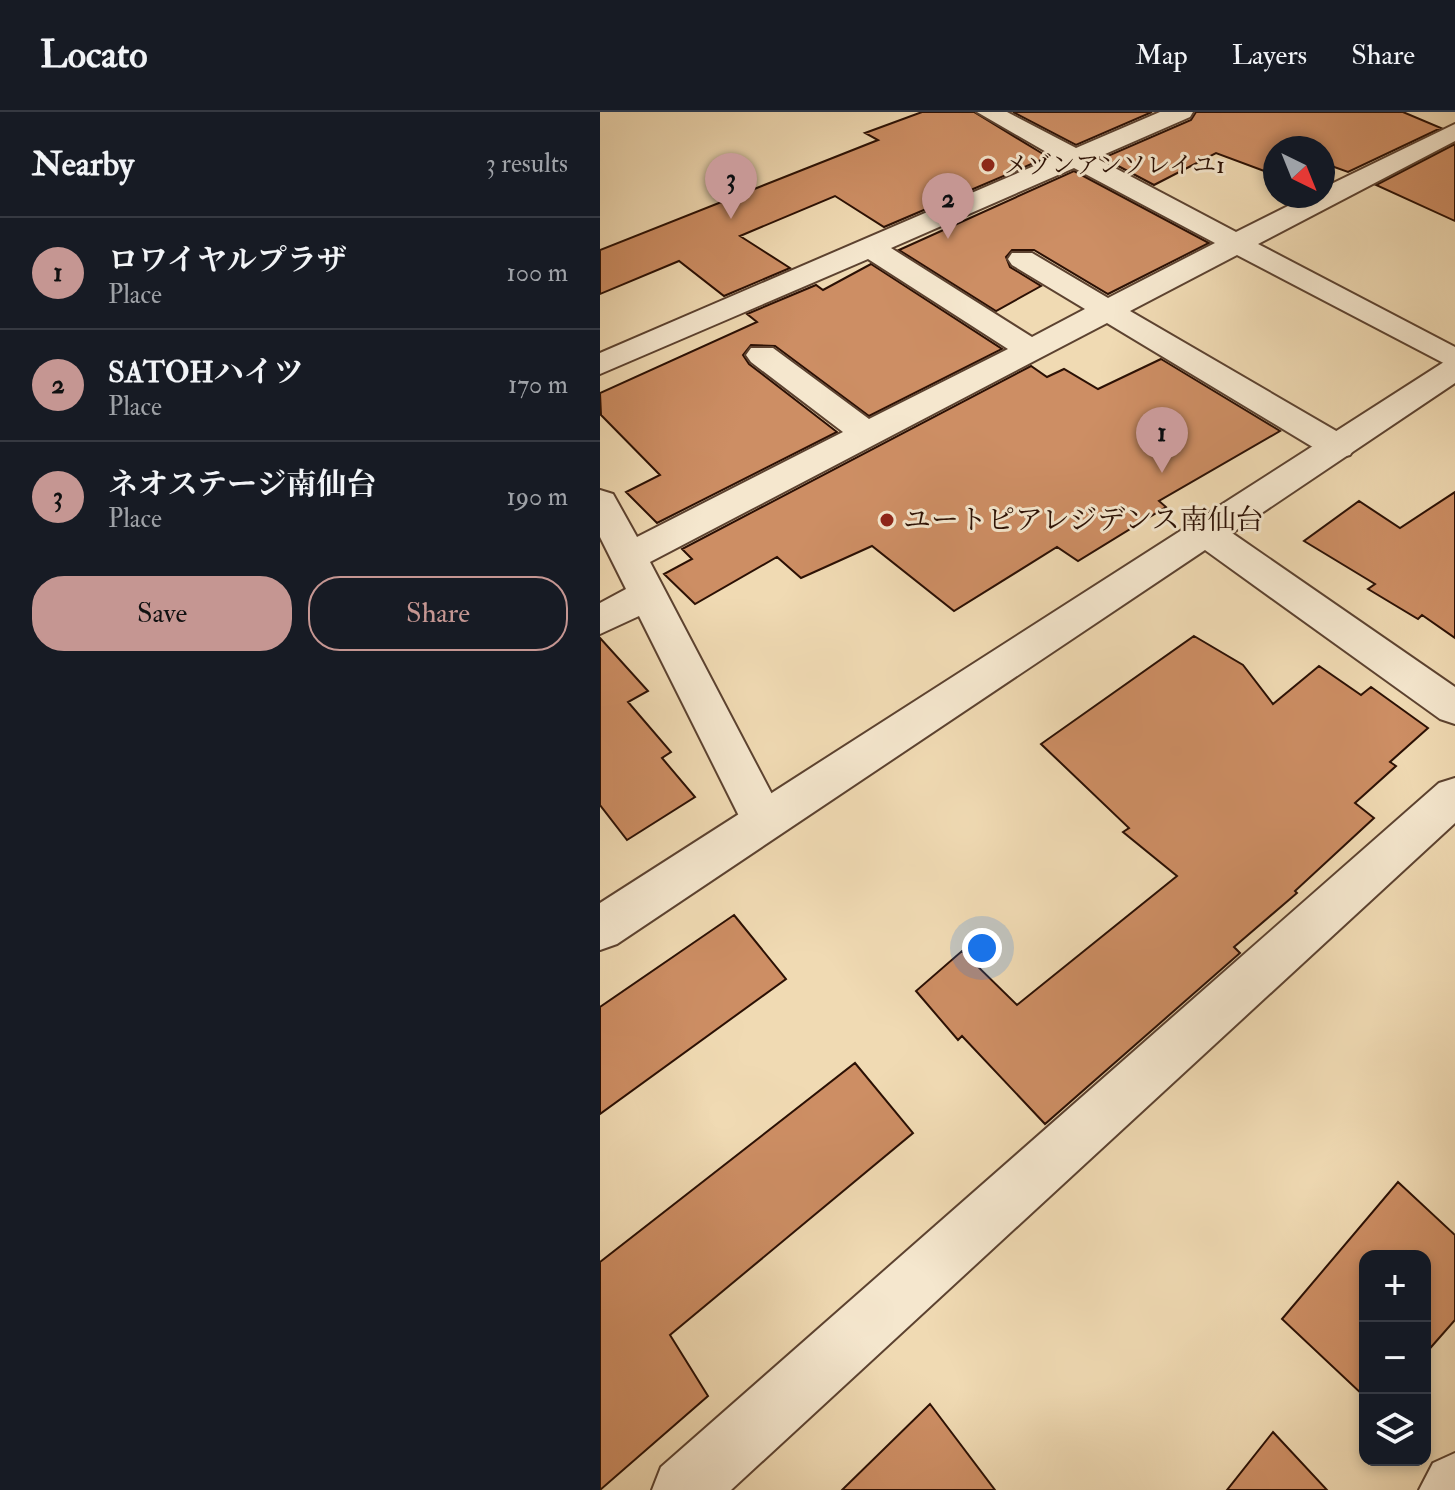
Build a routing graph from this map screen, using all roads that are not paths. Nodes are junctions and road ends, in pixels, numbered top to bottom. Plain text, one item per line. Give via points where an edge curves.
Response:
1 (989, 112) edge
2 (1181, 112) edge
3 (1455, 131) edge
4 (1076, 157) junction
5 (1237, 244) junction
6 (871, 248) junction
7 (1022, 259) dead end
8 (1106, 310) junction
9 (1030, 349) junction
10 (762, 355) dead end
11 (1455, 360) edge
12 (600, 365) edge
13 (1455, 369) edge
14 (867, 434) junction
15 (1338, 447) junction
16 (600, 502) edge
17 (1208, 534) junction
18 (629, 557) junction
19 (649, 594) junction
20 (600, 620) edge
21 (1455, 708) edge
22 (1455, 796) edge
23 (764, 821) junction
24 (600, 929) edge
25 (1455, 1485) edge
26 (684, 1490) edge
27 (1451, 1490) edge

1 - 4 street
2 - 4 street
3 - 5 street
4 - 5 street
4 - 6 street
5 - 8 street
5 - 11 street
6 - 9 street
6 - 12 street
7 - 8 street
8 - 9 street
8 - 15 street
9 - 14 street
10 - 14 street
13 - 15 street
14 - 18 street
15 - 17 street
16 - 18 street
17 - 21 street
17 - 23 street
18 - 19 street
19 - 20 street
19 - 23 street
22 - 26 street
23 - 24 street
25 - 27 street

